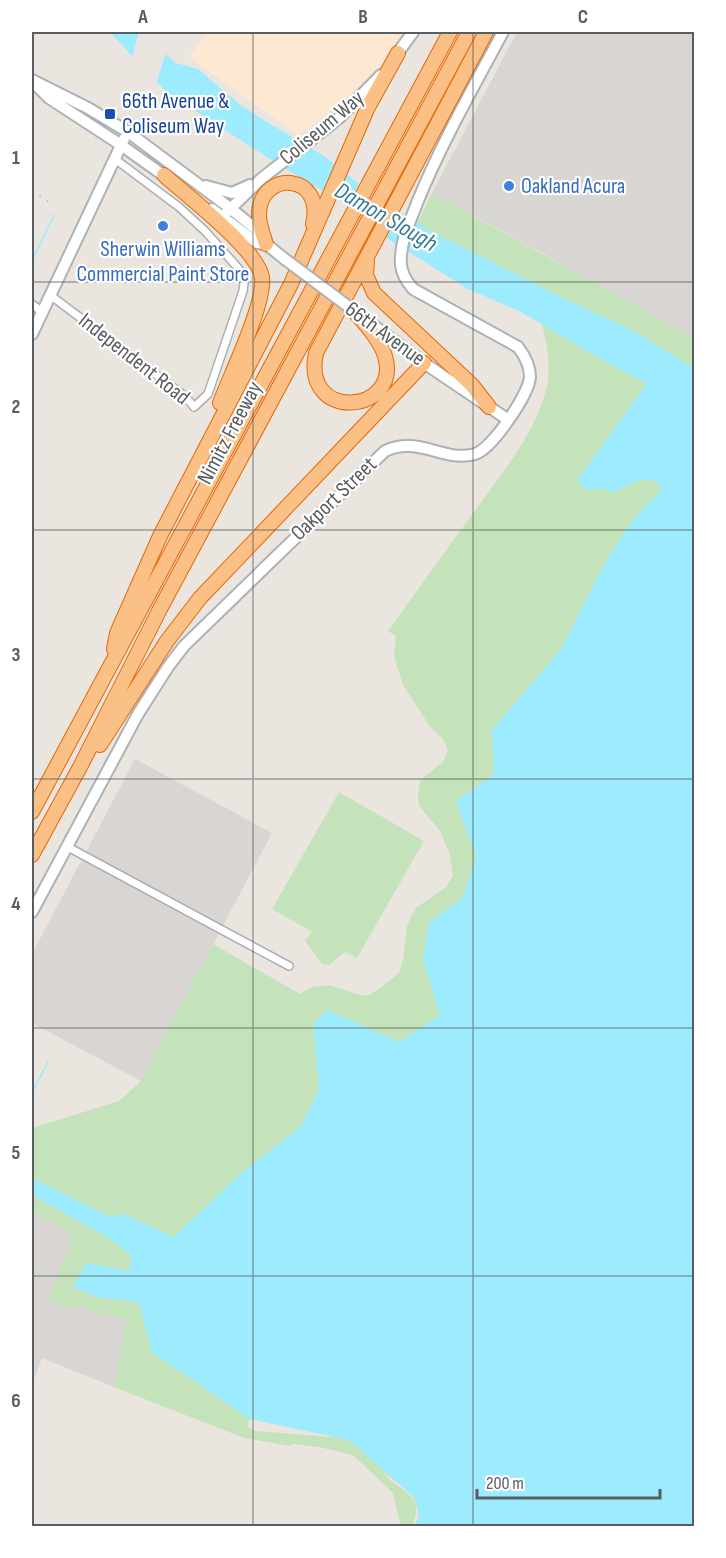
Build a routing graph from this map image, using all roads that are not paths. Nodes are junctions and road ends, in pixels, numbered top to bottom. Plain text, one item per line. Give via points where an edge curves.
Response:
1 (413, 32) edge
2 (450, 32) edge
3 (469, 32) edge
4 (486, 32) edge
5 (503, 32) edge
6 (398, 53) junction
7 (128, 132) junction
8 (121, 145) junction
9 (115, 159) junction
10 (164, 175) junction
11 (261, 179) junction
12 (201, 185) junction
13 (230, 208) junction
14 (223, 218) junction
15 (374, 242) junction
16 (266, 244) junction
17 (307, 250) junction
18 (50, 295) junction
19 (32, 304) edge
20 (353, 310) junction
21 (42, 312) junction
22 (32, 334) edge
23 (424, 363) junction
24 (489, 407) junction
25 (507, 419) junction
26 (205, 447) junction
27 (112, 660) junction
28 (80, 767) junction
29 (32, 813) edge
30 (66, 846) junction
31 (32, 855) edge
32 (32, 912) edge
33 (289, 966) dead end

1 - 6 street, Coliseum Way
2 - 27 highway, Nimitz Freeway
3 - 28 highway, Nimitz Freeway via 160,609
4 - 15 highway
5 - 25 street, Oakport Street via 448,135 414,213 401,255 402,273 413,289 508,340 525,356 528,386
6 - 11 street, Coliseum Way via 354,105
6 - 17 highway via 372,99
7 - 8 street
7 - 8 street, 66th Avenue via 32,80 49,98
7 - 12 street, 66th Avenue
8 - 9 street
8 - 10 street, 66th Avenue
9 - 18 street
9 - 18 street, Independent Road via 192,219 243,276 243,291 208,394 194,407
10 - 14 street, 66th Avenue
10 - 26 highway via 247,250 262,276 258,305
11 - 12 street via 232,193
11 - 13 street, Coliseum Way
12 - 13 street, 66th Avenue
13 - 14 street, Coliseum Way
13 - 16 street, 66th Avenue via 257,230
14 - 16 street, 66th Avenue via 257,243
15 - 20 highway via 316,353 313,366 321,390 341,403 355,404 377,393 387,366 375,335
15 - 24 highway via 366,275 374,293
16 - 17 highway via 259,217 261,202 272,188 289,183 306,189 315,206
16 - 20 street, 66th Avenue, bridge
17 - 26 highway
18 - 21 street
19 - 21 street
20 - 23 street, 66th Avenue
21 - 22 street
23 - 24 street, 66th Avenue
23 - 28 highway via 200,598 167,641 102,742
24 - 25 street, 66th Avenue
25 - 30 street, Oakport Street via 497,437 474,454 404,445 377,457 175,657 138,714
26 - 27 highway via 117,633
27 - 29 highway, Nimitz Freeway
28 - 31 highway, Nimitz Freeway
30 - 32 street, Oakport Street
30 - 33 street

